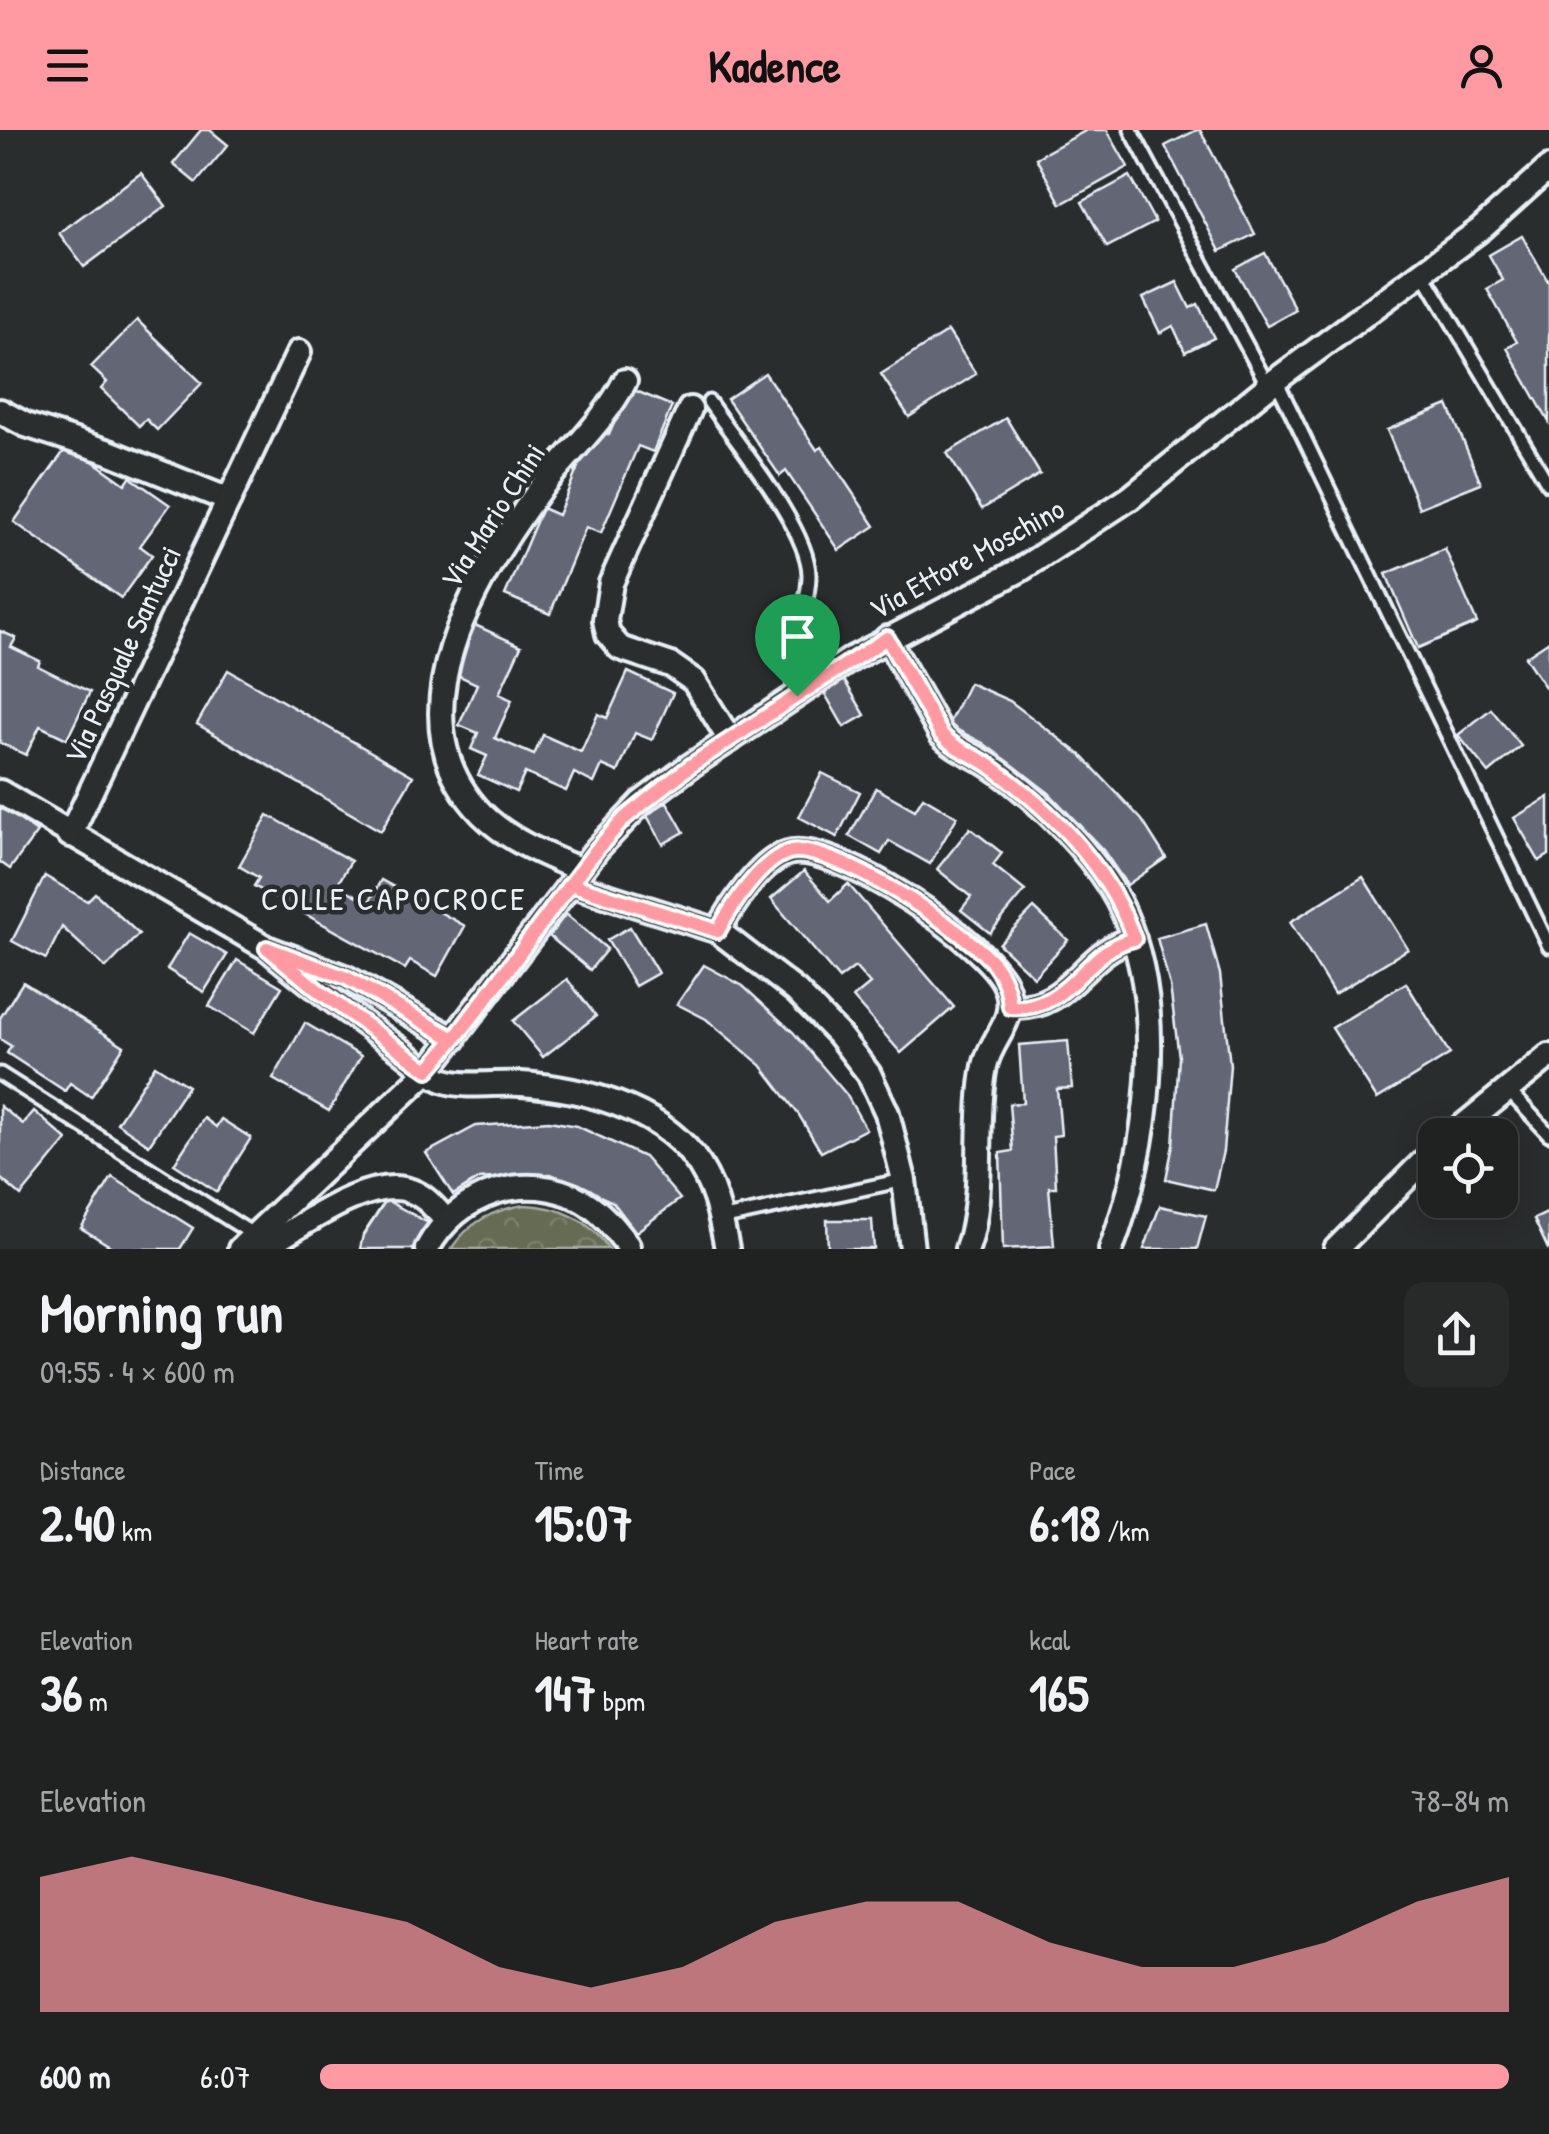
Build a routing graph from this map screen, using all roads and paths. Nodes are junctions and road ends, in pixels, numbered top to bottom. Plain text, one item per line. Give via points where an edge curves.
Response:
1 (1132, 130) edge
2 (1549, 168) edge
3 (1423, 273) junction
4 (299, 352) dead end
5 (624, 381) dead end
6 (1272, 383) junction
7 (699, 406) joint
8 (0, 411) edge
9 (1548, 484) edge
10 (229, 500) junction
11 (887, 638) junction
12 (797, 696) junction
13 (730, 740) junction
14 (0, 792) edge
15 (70, 835) junction
16 (576, 877) junction
17 (718, 931) junction
18 (1134, 939) junction
19 (1549, 946) edge
20 (267, 948) junction
21 (1010, 1007) junction
22 (454, 1039) junction
23 (1549, 1056) edge
24 (428, 1070) junction
25 (0, 1074) edge
26 (1507, 1089) junction
27 (1472, 1118) edge
28 (1549, 1134) edge
29 (1418, 1167) edge
30 (904, 1180) junction
31 (720, 1219) junction
32 (446, 1221) junction
33 (255, 1244) edge
34 (628, 1246) dead end
35 (427, 1249) edge
36 (727, 1249) edge
37 (912, 1249) edge
38 (967, 1249) edge
39 (1111, 1249) edge
40 (1336, 1249) edge

1 - 6 lane
2 - 3 street, Via Ettore Moschino
3 - 6 street, Via Ettore Moschino
3 - 9 lane
4 - 10 street, Via Pasquale Santucci
5 - 16 street, Via Mario Chini via 489,567 459,626 442,690 446,740 471,801 512,838
6 - 11 street, Via Ettore Moschino via 1130,498 1041,557
6 - 19 lane
7 - 12 lane via 806,549 808,591 792,674
7 - 13 street via 611,583 604,620 620,648 672,665 694,681
8 - 10 street
10 - 15 street, Via Pasquale Santucci
11 - 12 street, Via Ettore Moschino
11 - 18 street via 941,734 1012,782 1074,841 1117,899
12 - 13 street, Via Ettore Moschino
13 - 16 street, Via Ettore Moschino via 641,803
14 - 15 street
15 - 20 street
16 - 17 street, Via Mario Chini
16 - 22 street, Via Ettore Moschino
17 - 21 street via 771,862 794,851 813,852 938,918 998,969
17 - 30 street, Via Mario Chini via 796,991 869,1074
18 - 21 street via 1114,944 1051,1000
18 - 39 street via 1146,1007 1146,1090 1132,1189
20 - 22 street via 347,978
20 - 24 street
21 - 38 street via 985,1067
22 - 24 street, Via Ettore Moschino
23 - 26 street
24 - 31 street via 447,1082 570,1091 652,1122 696,1159
24 - 33 street, Via Ettore Moschino
25 - 33 lane
26 - 27 street
26 - 28 lane
29 - 40 street
30 - 31 lane
30 - 37 street, Via Mario Chini
31 - 36 street
32 - 33 street via 414,1192 389,1188
32 - 34 street via 498,1190 533,1186 584,1202
32 - 35 street

